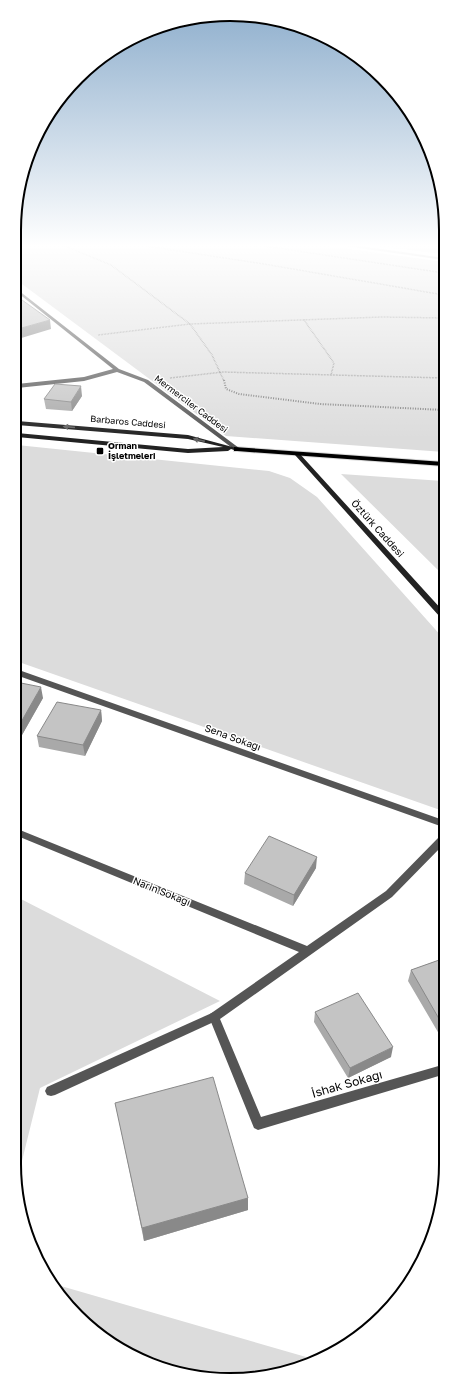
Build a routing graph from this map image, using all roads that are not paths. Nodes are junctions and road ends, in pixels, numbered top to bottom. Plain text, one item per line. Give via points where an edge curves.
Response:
1 (39, 309) edge
2 (116, 370) junction
3 (21, 386) edge
4 (21, 423) edge
5 (21, 436) edge
6 (236, 449) junction
7 (297, 454) junction
8 (439, 464) edge
9 (439, 611) edge
10 (21, 674) edge
11 (439, 823) edge
12 (21, 833) edge
13 (439, 842) edge
14 (308, 951) junction
15 (214, 1017) junction
16 (439, 1071) edge
17 (51, 1091) dead end

1 - 2 street, Mermerciler Caddesi
2 - 3 street via 84,379
2 - 6 street, Mermerciler Caddesi via 146,381
6 -> 4 main road, Barbaros Caddesi via 188,437
5 - 6 main road, Barbaros Caddesi via 188,451
6 - 7 main road, Barbaros Caddesi
7 - 8 main road, Barbaros Caddesi
7 - 9 main road, Öztürk Caddesi
10 - 11 street, Sena Sokağı
12 - 14 street, Narin Sokağı
13 - 14 street via 389,894
14 - 15 street
15 - 16 street, İshak Sokağı via 258,1124
15 - 17 street

